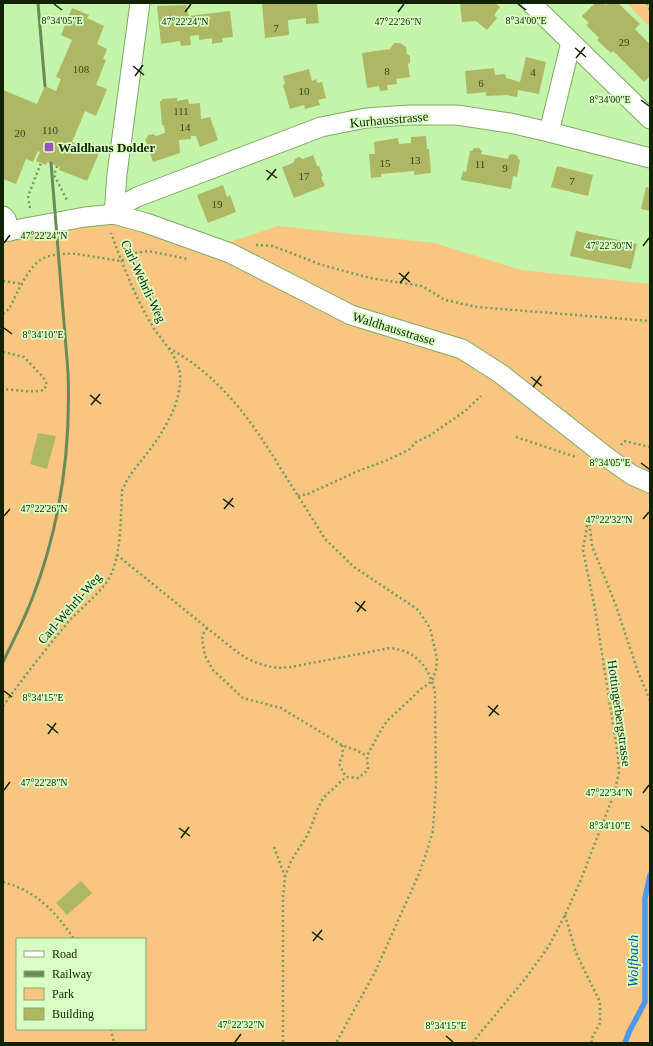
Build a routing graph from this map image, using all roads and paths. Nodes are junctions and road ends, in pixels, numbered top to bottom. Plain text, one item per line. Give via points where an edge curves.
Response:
1 (140, 3) edge
2 (531, 3) edge
3 (647, 3) edge
4 (650, 10) edge
5 (571, 42) junction
6 (650, 119) edge
7 (549, 132) junction
8 (650, 158) edge
9 (41, 163) dead end
10 (58, 166) dead end
11 (116, 184) junction
12 (137, 197) junction
13 (68, 202) dead end
14 (32, 212) dead end
15 (114, 214) junction
16 (5, 227) edge
17 (111, 233) dead end
18 (230, 254) junction
19 (190, 260) dead end
20 (121, 261) junction
21 (3, 281) edge
22 (23, 284) junction
23 (3, 314) edge
24 (650, 321) edge
25 (169, 348) junction
26 (3, 352) edge
27 (3, 389) edge
28 (481, 396) dead end
29 (516, 437) dead end
30 (624, 441) dead end
31 (650, 447) edge
32 (576, 458) dead end
33 (650, 483) edge
34 (298, 496) junction
35 (117, 555) junction
36 (207, 628) junction
37 (432, 681) junction
38 (650, 700) edge
39 (3, 706) edge
40 (342, 745) junction
41 (367, 756) junction
42 (346, 777) junction
43 (274, 847) dead end
44 (285, 877) junction
45 (3, 882) edge
46 (565, 915) junction
47 (73, 938) edge
48 (111, 1030) edge
49 (114, 1043) edge
50 (283, 1043) edge
51 (336, 1043) edge
52 (472, 1043) edge
53 (592, 1043) edge

1 - 11 street
2 - 5 street
3 - 4 path
5 - 6 street
5 - 7 street
7 - 8 street, Kurhausstrasse
7 - 12 street, Kurhausstrasse via 457,115 366,118 321,126
9 - 14 path via 28,196
10 - 13 path via 54,176
11 - 12 street
11 - 15 street
12 - 15 street, Kurhausstrasse
15 - 16 street
15 - 18 street, Waldhausstrasse
17 - 20 path, Carl-Wehrli-Weg
18 - 24 path via 252,246 273,246 322,265 363,276 422,286 446,300 476,307
18 - 33 street, Waldhausstrasse via 351,315 462,349 501,374 608,458 632,475
19 - 20 path via 148,251 136,253
20 - 22 path via 70,253 46,257 34,265
20 - 25 path, Carl-Wehrli-Weg via 150,323
21 - 22 path
22 - 23 path via 9,309
25 - 34 path via 186,357 229,395 248,418
25 - 35 path, Carl-Wehrli-Weg via 180,374 178,396 160,435 125,483 122,491
26 - 27 path via 24,357 43,377 46,384 44,390 37,392
28 - 34 path via 466,411 416,442 410,449 308,494
29 - 32 path
30 - 31 path
34 - 37 path via 334,549 354,567 407,602 422,616 430,628 437,658
35 - 36 path
35 - 39 path, Carl-Wehrli-Weg via 108,581 49,644
36 - 37 path via 246,658 278,668 390,648 400,649 427,668
36 - 40 path via 202,639 205,656 213,670 233,690 243,698 281,708
37 - 41 path via 387,721
37 - 51 path via 435,692 436,785 433,831 419,874 378,965
38 - 46 path, Hottingerbergstrasse via 592,546 588,515 582,550 594,609 619,772 614,794
40 - 41 path
40 - 42 path via 343,754 339,764
41 - 42 path via 368,770 358,778
42 - 44 path via 323,798 307,836
43 - 44 path
44 - 50 path
45 - 47 path via 38,898 58,917
46 - 52 path, Hottingerbergstrasse via 549,946
46 - 53 path via 576,953 600,1002 600,1023 591,1040
48 - 49 path

